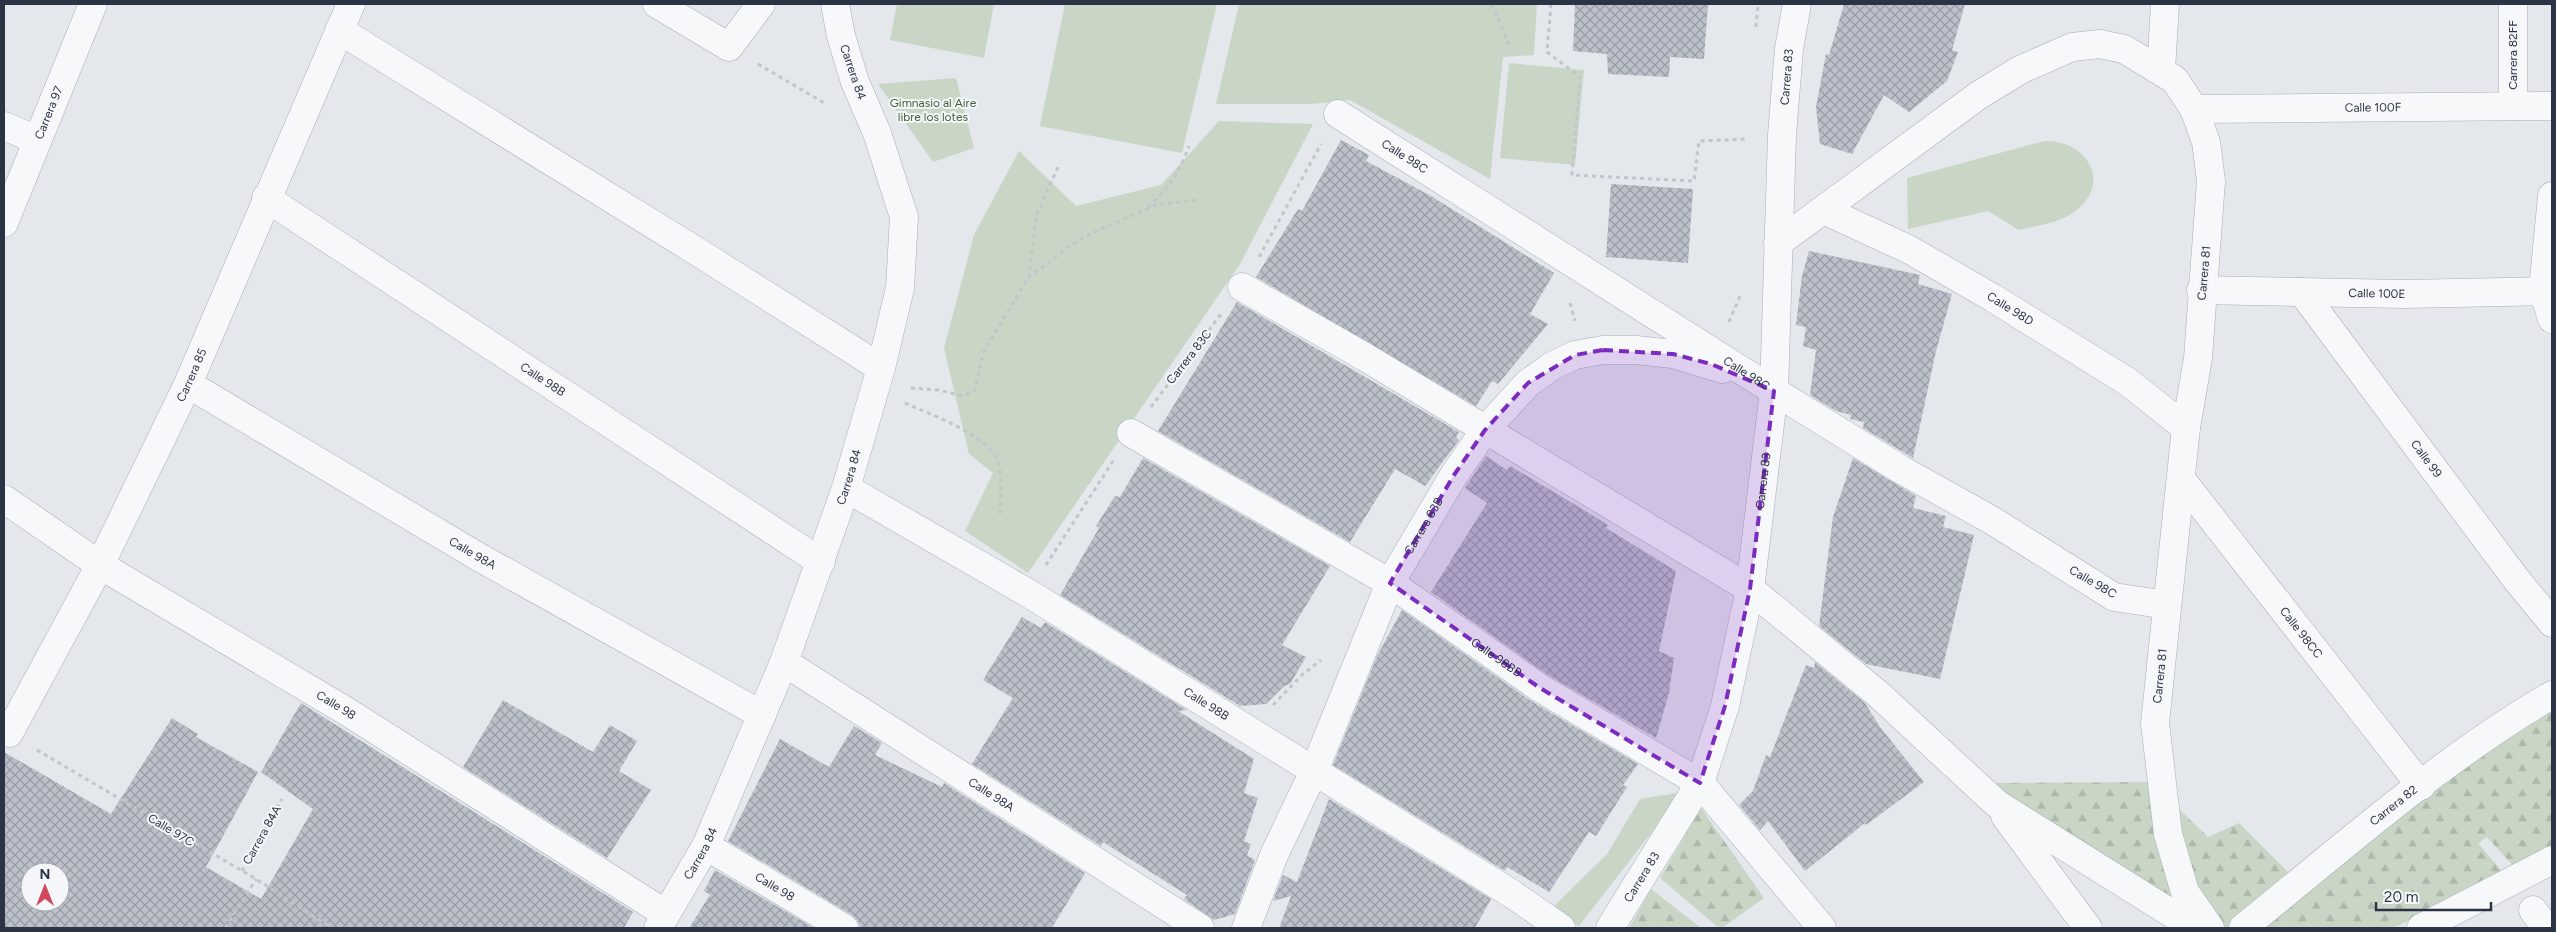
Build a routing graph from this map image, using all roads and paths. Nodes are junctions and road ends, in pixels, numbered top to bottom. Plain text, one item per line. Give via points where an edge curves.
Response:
1 (93, 4) edge
2 (351, 4) edge
3 (657, 4) edge
4 (761, 4) edge
5 (835, 4) edge
6 (1492, 4) edge
7 (1550, 4) edge
8 (1758, 4) edge
9 (1797, 4) edge
10 (2165, 4) edge
11 (2514, 4) edge
12 (339, 30) junction
13 (1755, 31) dead end
14 (729, 47) junction
15 (1511, 49) dead end
16 (2161, 70) junction
17 (828, 104) dead end
18 (2514, 106) junction
19 (2552, 106) edge
20 (2194, 109) junction
21 (1338, 114) joint
22 (4, 126) edge
23 (1747, 130) dead end
24 (1746, 139) junction
25 (1782, 139) junction
26 (37, 140) junction
27 (1189, 146) dead end
28 (1746, 149) dead end
29 (1059, 165) dead end
30 (2552, 196) edge
31 (266, 198) junction
32 (1196, 200) dead end
33 (1824, 210) junction
34 (1143, 211) junction
35 (4, 223) edge
36 (1778, 243) junction
37 (1028, 278) junction
38 (1242, 287) junction
39 (1740, 290) dead end
40 (2201, 290) junction
41 (2548, 291) edge
42 (2302, 292) junction
43 (2552, 319) edge
44 (1697, 341) junction
45 (877, 381) junction
46 (188, 384) junction
47 (1774, 391) junction
48 (2186, 428) junction
49 (1485, 430) junction
50 (1131, 433) junction
51 (2181, 479) junction
52 (846, 488) junction
53 (4, 500) edge
54 (1000, 517) dead end
55 (821, 562) junction
56 (100, 565) junction
57 (1390, 583) junction
58 (1750, 589) junction
59 (1028, 593) junction
60 (2167, 606) junction
61 (2552, 623) edge
62 (1326, 656) dead end
63 (784, 662) junction
64 (2552, 695) edge
65 (762, 714) junction
66 (1238, 724) junction
67 (9, 733) joint
68 (1314, 771) junction
69 (1700, 783) junction
70 (2421, 786) junction
71 (282, 799) dead end
72 (1997, 804) junction
73 (706, 846) junction
74 (2552, 860) edge
75 (242, 871) junction
76 (256, 879) junction
77 (662, 921) edge
78 (225, 928) edge
79 (332, 928) edge
80 (844, 928) edge
81 (1200, 928) edge
82 (1246, 928) edge
83 (1560, 928) edge
84 (1610, 928) edge
85 (1822, 928) edge
86 (2088, 928) edge
87 (2195, 928) edge
88 (2210, 928) edge
89 (2242, 928) edge
90 (2421, 928) edge

1 - 26 street, Carrera 97
2 - 12 street, Carrera 85
3 - 14 street
4 - 14 street
5 - 45 street, Carrera 84 via 855,82 877,133 904,217 900,288
6 - 15 path
7 - 24 path via 1547,52 1580,77 1572,175 1694,181 1698,140
8 - 13 path
9 - 25 street, Carrera 83 via 1788,49
10 - 16 street
11 - 18 street, Carrera 82FF
12 - 31 street, Carrera 85
12 - 45 street via 709,258
14 - 17 path
16 - 20 street, Carrera 81 via 2175,80
16 - 33 street, Carrera 81 via 2124,49 2100,44 2072,47 2020,70 1979,95
18 - 19 street, Calle 100F
18 - 20 street, Calle 100F
20 - 40 street, Carrera 81 via 2206,142 2211,181
21 - 38 path, Carrera 83C
21 - 44 street, Calle 98C
22 - 26 street
23 - 24 path
24 - 25 path
24 - 28 path
25 - 36 street, Carrera 83
26 - 35 street, Carrera 97
27 - 34 path via 1174,180
29 - 37 path via 1036,216
30 - 41 street
31 - 46 street, Carrera 85
31 - 55 street, Calle 98B
32 - 34 path via 1156,205
33 - 36 street, Carrera 81
33 - 48 street, Calle 98D via 1910,250 1993,298 2128,382
34 - 37 path via 1071,245
36 - 47 street, Carrera 83
37 - 45 path via 983,353 975,390 963,396
38 - 49 street
38 - 50 path, Carrera 83C
39 - 44 path via 1740,300 1729,322 1713,336
40 - 42 street, Calle 100E
40 - 48 street, Carrera 81 via 2198,358
41 - 42 street, Calle 100E
41 - 43 street
42 - 61 street, Calle 99
44 - 47 street, Calle 98C
45 - 52 street, Carrera 84
45 - 54 path via 972,435 991,450 999,465
46 - 56 street, Carrera 85
46 - 65 street, Calle 98A via 477,556
47 - 49 street, Carrera 83B via 1711,364 1673,354 1604,350 1575,356 1552,366 1528,383
47 - 58 street, Carrera 83
47 - 60 street, Calle 98C via 2114,597
48 - 51 street, Carrera 81
49 - 57 street, Carrera 83B via 1454,475
49 - 58 street
50 - 57 street, Calle 98BB
50 - 59 path, Carrera 83C
51 - 60 street, Carrera 81
51 - 70 street, Calle 98CC
52 - 55 street, Carrera 84
52 - 59 street, Calle 98B
53 - 56 street, Calle 98
55 - 63 street, Carrera 84
56 - 67 street, Carrera 85
56 - 77 street, Calle 98 via 346,711
57 - 68 street, Carrera 83B
57 - 69 street, Calle 98BB via 1540,688
58 - 69 street, Carrera 83 via 1725,706
58 - 72 street via 1878,694
59 - 66 street, Calle 98B
60 - 88 street, Carrera 81 via 2156,723 2168,834 2185,892
62 - 66 path via 1252,721
63 - 65 street, Carrera 84
63 - 81 street, Calle 98A
64 - 70 street, Carrera 82 via 2520,714
65 - 73 street, Carrera 84
66 - 68 street, Calle 98B
67 - 75 path, Calle 97C
68 - 82 street, Carrera 83B via 1274,856
68 - 83 street, Calle 98B via 1512,894
69 - 84 street, Carrera 83
69 - 85 street, Calle 98BB
70 - 89 street, Carrera 82
71 - 75 path, Carrera 84A
72 - 86 street
72 - 87 street
73 - 77 street, Carrera 84
73 - 80 street, Calle 98
74 - 90 street
75 - 76 path, Calle 97C
76 - 78 path, Carrera 84A
76 - 79 path, Calle 97C

